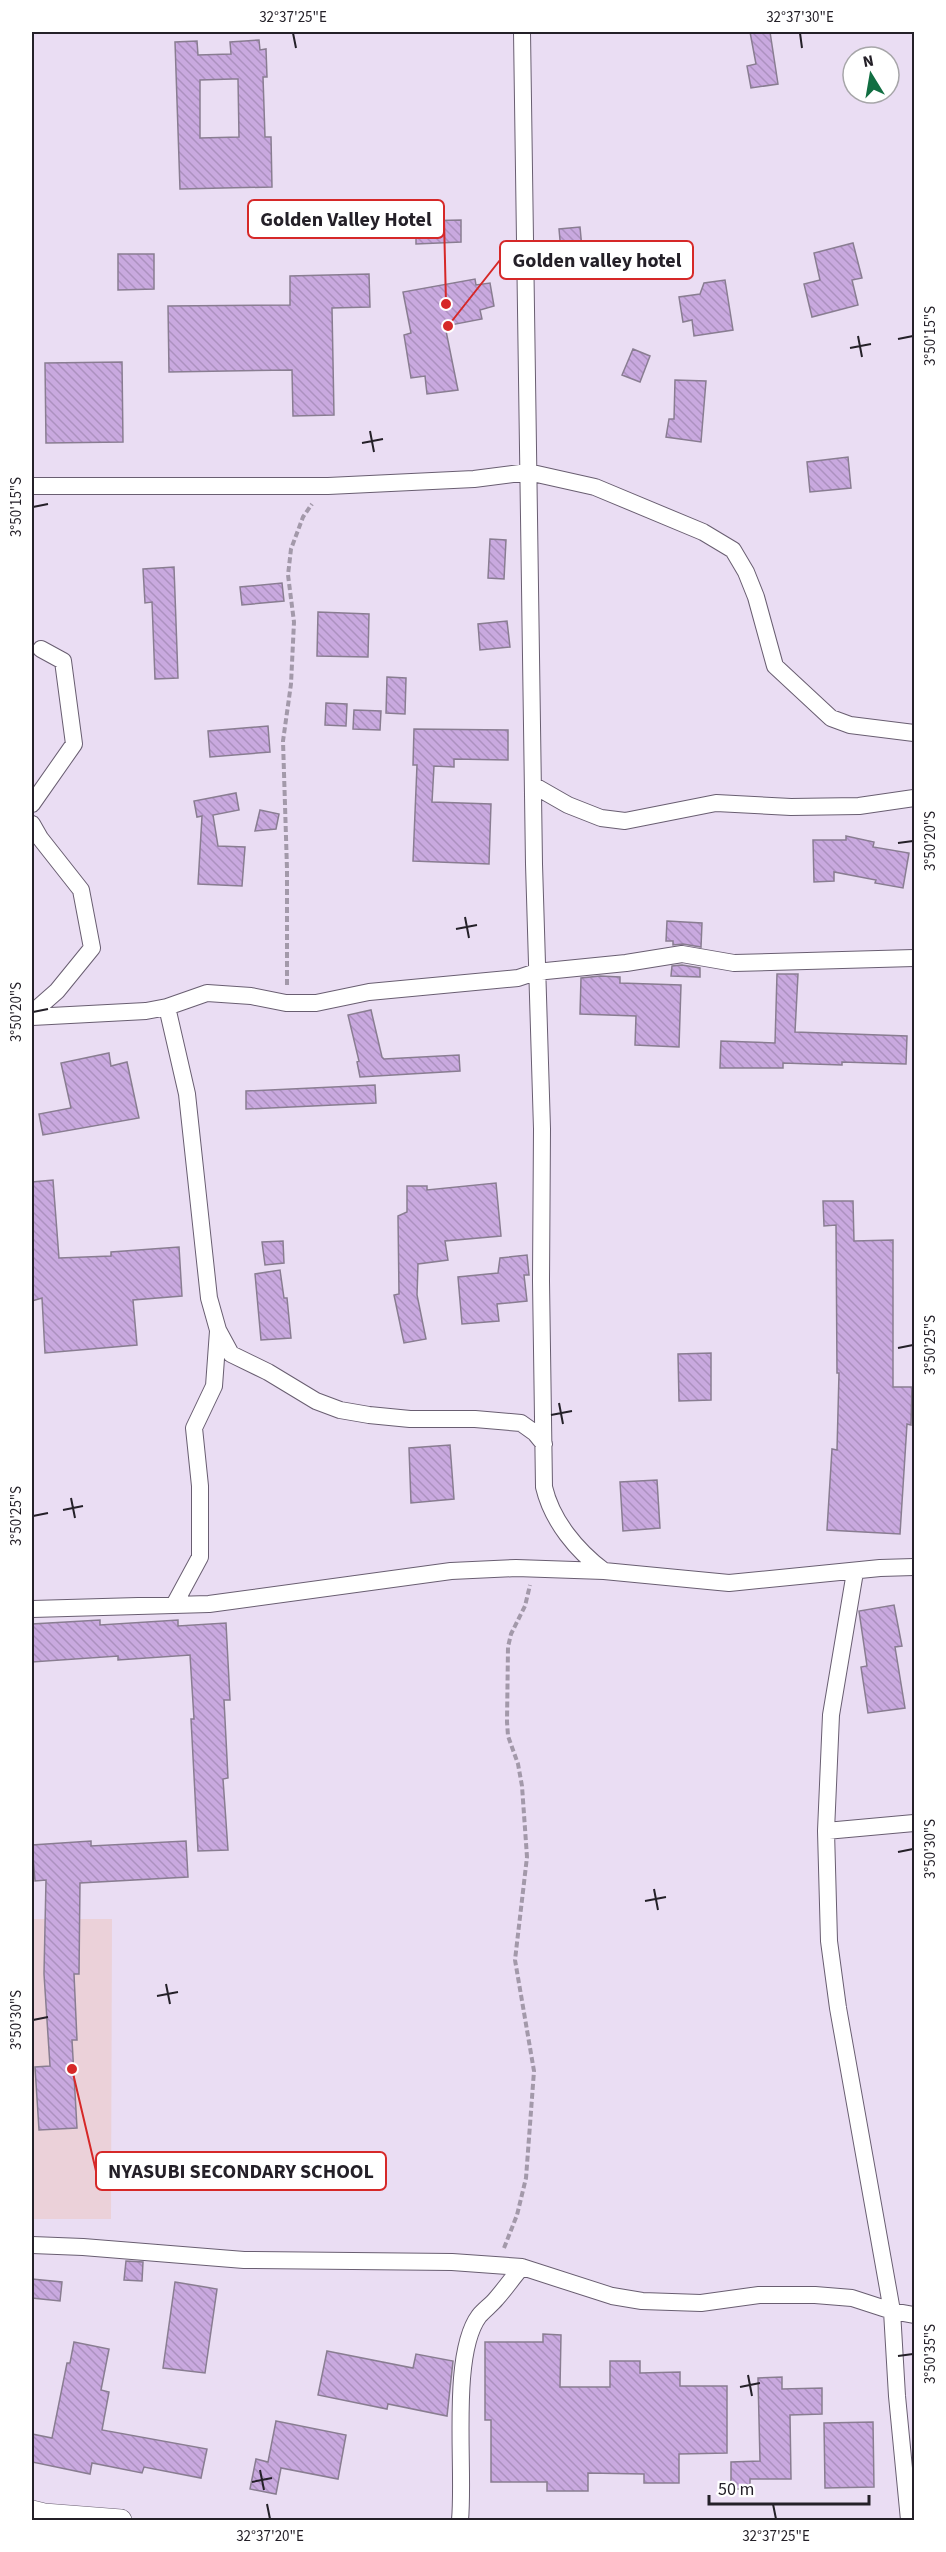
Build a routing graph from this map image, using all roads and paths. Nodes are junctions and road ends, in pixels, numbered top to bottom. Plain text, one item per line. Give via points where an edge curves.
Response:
1 (522, 32) edge
2 (528, 472) junction
3 (32, 486) edge
4 (325, 486) junction
5 (41, 649) dead end
6 (915, 733) edge
7 (533, 785) junction
8 (915, 798) edge
9 (32, 804) edge
10 (32, 824) edge
11 (915, 958) edge
12 (536, 972) junction
13 (286, 1003) junction
14 (167, 1007) junction
15 (32, 1015) edge
16 (218, 1330) junction
17 (543, 1444) junction
18 (915, 1567) edge
19 (531, 1569) junction
20 (604, 1571) junction
21 (855, 1572) junction
22 (174, 1605) junction
23 (32, 1609) edge
24 (915, 1823) edge
25 (826, 1831) junction
26 (32, 2245) edge
27 (497, 2265) junction
28 (522, 2267) junction
29 (891, 2311) junction
30 (915, 2315) edge
31 (32, 2511) edge
32 (121, 2520) edge
33 (460, 2520) edge
34 (909, 2520) edge

1 - 2 street
2 - 4 street via 474,479
2 - 6 street via 595,487 726,545 738,555 746,572 775,666 788,681 839,723
2 - 7 street
3 - 4 street
4 - 13 path via 303,517 291,549 288,575 294,622 283,741
5 - 9 street via 63,661 74,744
7 - 8 street via 601,818 625,821 716,802 859,806
7 - 12 street
10 - 15 street via 81,890 92,948
11 - 12 street via 734,963 682,954
12 - 13 street via 518,978 369,992 315,1003
12 - 17 street via 542,1130
13 - 14 street via 207,993
14 - 15 street
14 - 16 street via 187,1094 202,1247
16 - 17 street via 231,1354 340,1410 410,1419 521,1423
16 - 22 street via 214,1386 194,1428 200,1486 200,1557
17 - 20 street via 547,1501 582,1555
18 - 21 street
19 - 20 street
19 - 22 street via 451,1570 228,1602
19 - 27 path via 530,1592 508,1647 507,1722 522,1786 527,1857 515,1960 534,2071 526,2178 518,2215
20 - 21 street via 729,1583
21 - 25 street via 831,1715
22 - 23 street
24 - 25 street
25 - 29 street via 829,1941 838,2008
26 - 27 street via 244,2260
27 - 28 street
28 - 29 street via 612,2296 642,2301 701,2303 759,2295 815,2295 852,2298
28 - 33 street via 479,2316 468,2338 461,2415
29 - 30 street
29 - 34 street
31 - 32 street

